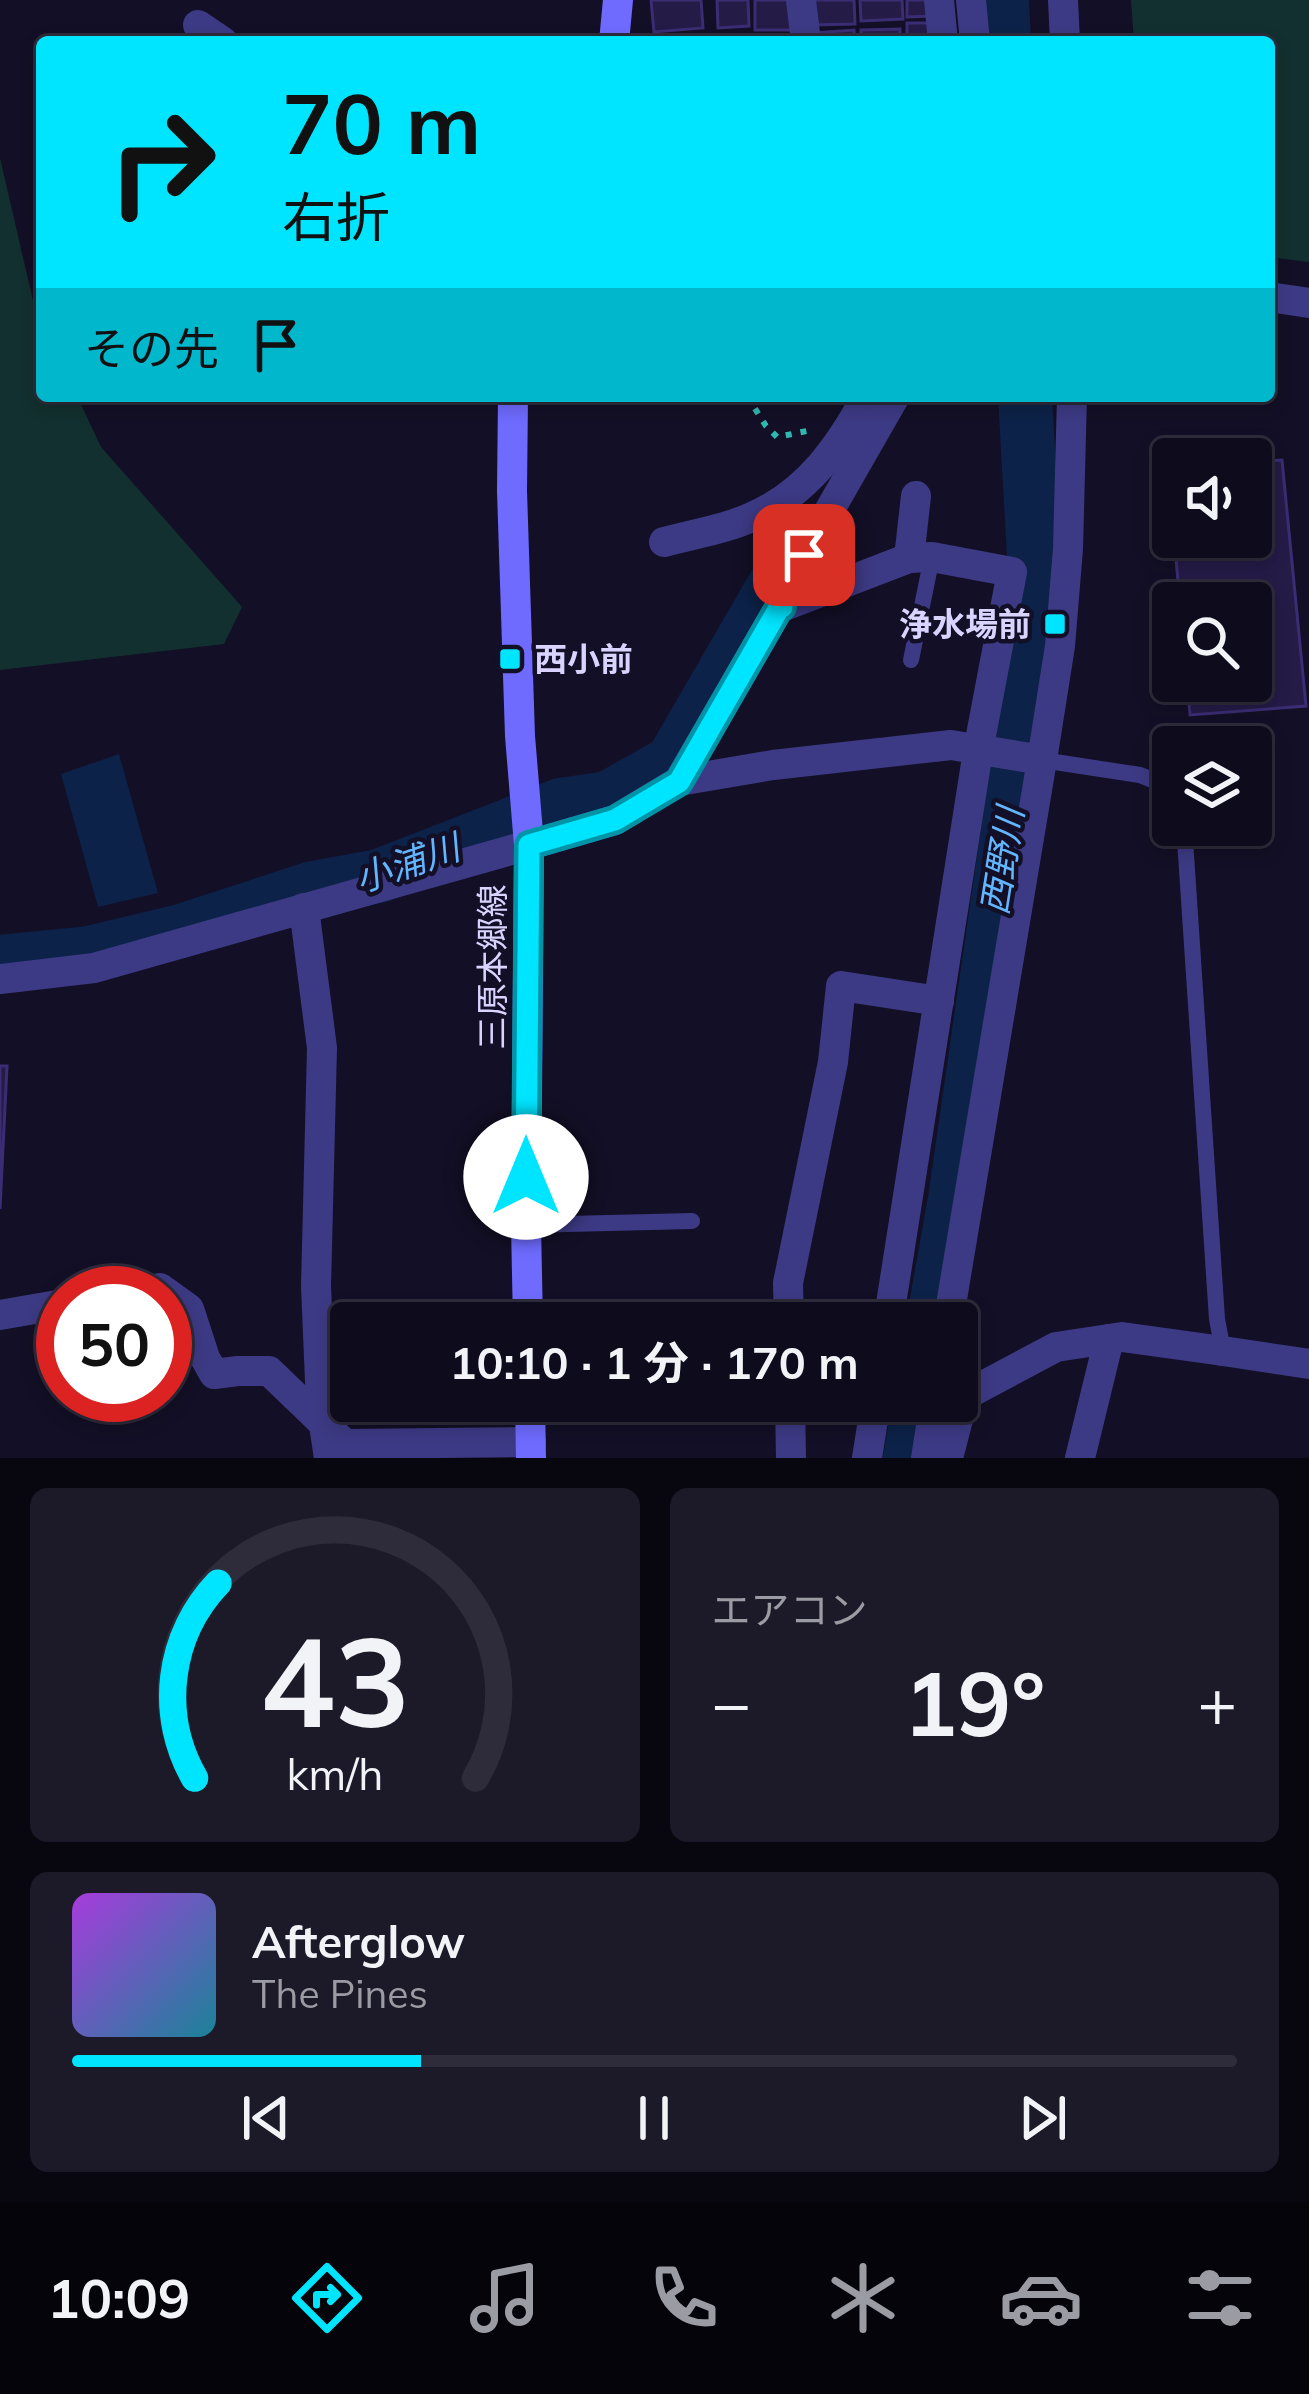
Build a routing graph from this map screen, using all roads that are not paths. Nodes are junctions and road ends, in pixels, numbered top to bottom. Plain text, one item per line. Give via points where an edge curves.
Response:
1 (618, 0) edge
2 (801, 0) edge
3 (939, 0) edge
4 (971, 0) edge
5 (1063, 0) edge
6 (615, 36) edge
7 (805, 36) edge
8 (943, 36) edge
9 (974, 36) edge
10 (1065, 36) edge
11 (1275, 298) edge
12 (1309, 303) edge
13 (513, 402) edge
14 (864, 402) edge
15 (892, 402) edge
16 (1072, 402) edge
17 (916, 496) dead end
18 (664, 542) dead end
19 (921, 557) junction
20 (782, 607) junction
21 (911, 660) dead end
22 (978, 752) junction
23 (1042, 760) junction
24 (1152, 780) edge
25 (679, 782) junction
26 (529, 845) junction
27 (1185, 846) edge
28 (304, 908) junction
29 (0, 979) edge
30 (939, 1001) junction
31 (692, 1221) dead end
32 (526, 1225) junction
33 (528, 1302) edge
34 (788, 1302) edge
35 (891, 1302) edge
36 (952, 1302) edge
37 (36, 1309) edge
38 (0, 1315) edge
39 (192, 1318) edge
40 (1109, 1339) junction
41 (1223, 1351) junction
42 (1309, 1364) edge
43 (790, 1422) edge
44 (872, 1422) edge
45 (932, 1422) edge
46 (323, 1423) junction
47 (531, 1450) edge
48 (329, 1458) edge
49 (791, 1458) edge
50 (866, 1458) edge
51 (926, 1458) edge
52 (948, 1458) edge
53 (1080, 1458) edge

1 - 6 main road
2 - 7 street
3 - 8 street
4 - 9 street
5 - 10 street
11 - 12 street
13 - 26 main road, 三原本郷線
14 - 18 street via 843,441 795,493 752,518
15 - 20 street via 781,595
16 - 23 street via 1063,607
17 - 19 street
19 - 20 street
19 - 21 lane
19 - 22 street via 1012,572
20 - 25 street
22 - 23 street
22 - 25 street via 951,745
22 - 30 street
23 - 24 lane
23 - 36 street
25 - 26 street via 615,820
26 - 28 street
26 - 32 main road, 三原本郷線
27 - 41 lane
28 - 29 street via 94,968
28 - 46 street via 322,1048 316,1286
30 - 34 street via 841,986
30 - 35 street
31 - 32 lane
32 - 33 main road, 三原本郷線
37 - 38 street
39 - 46 street via 214,1375 269,1371
40 - 41 street
40 - 52 street via 1056,1347 964,1396
40 - 53 street
41 - 42 street
43 - 49 street
44 - 50 street
45 - 51 street
46 - 47 street via 345,1444
46 - 48 street

